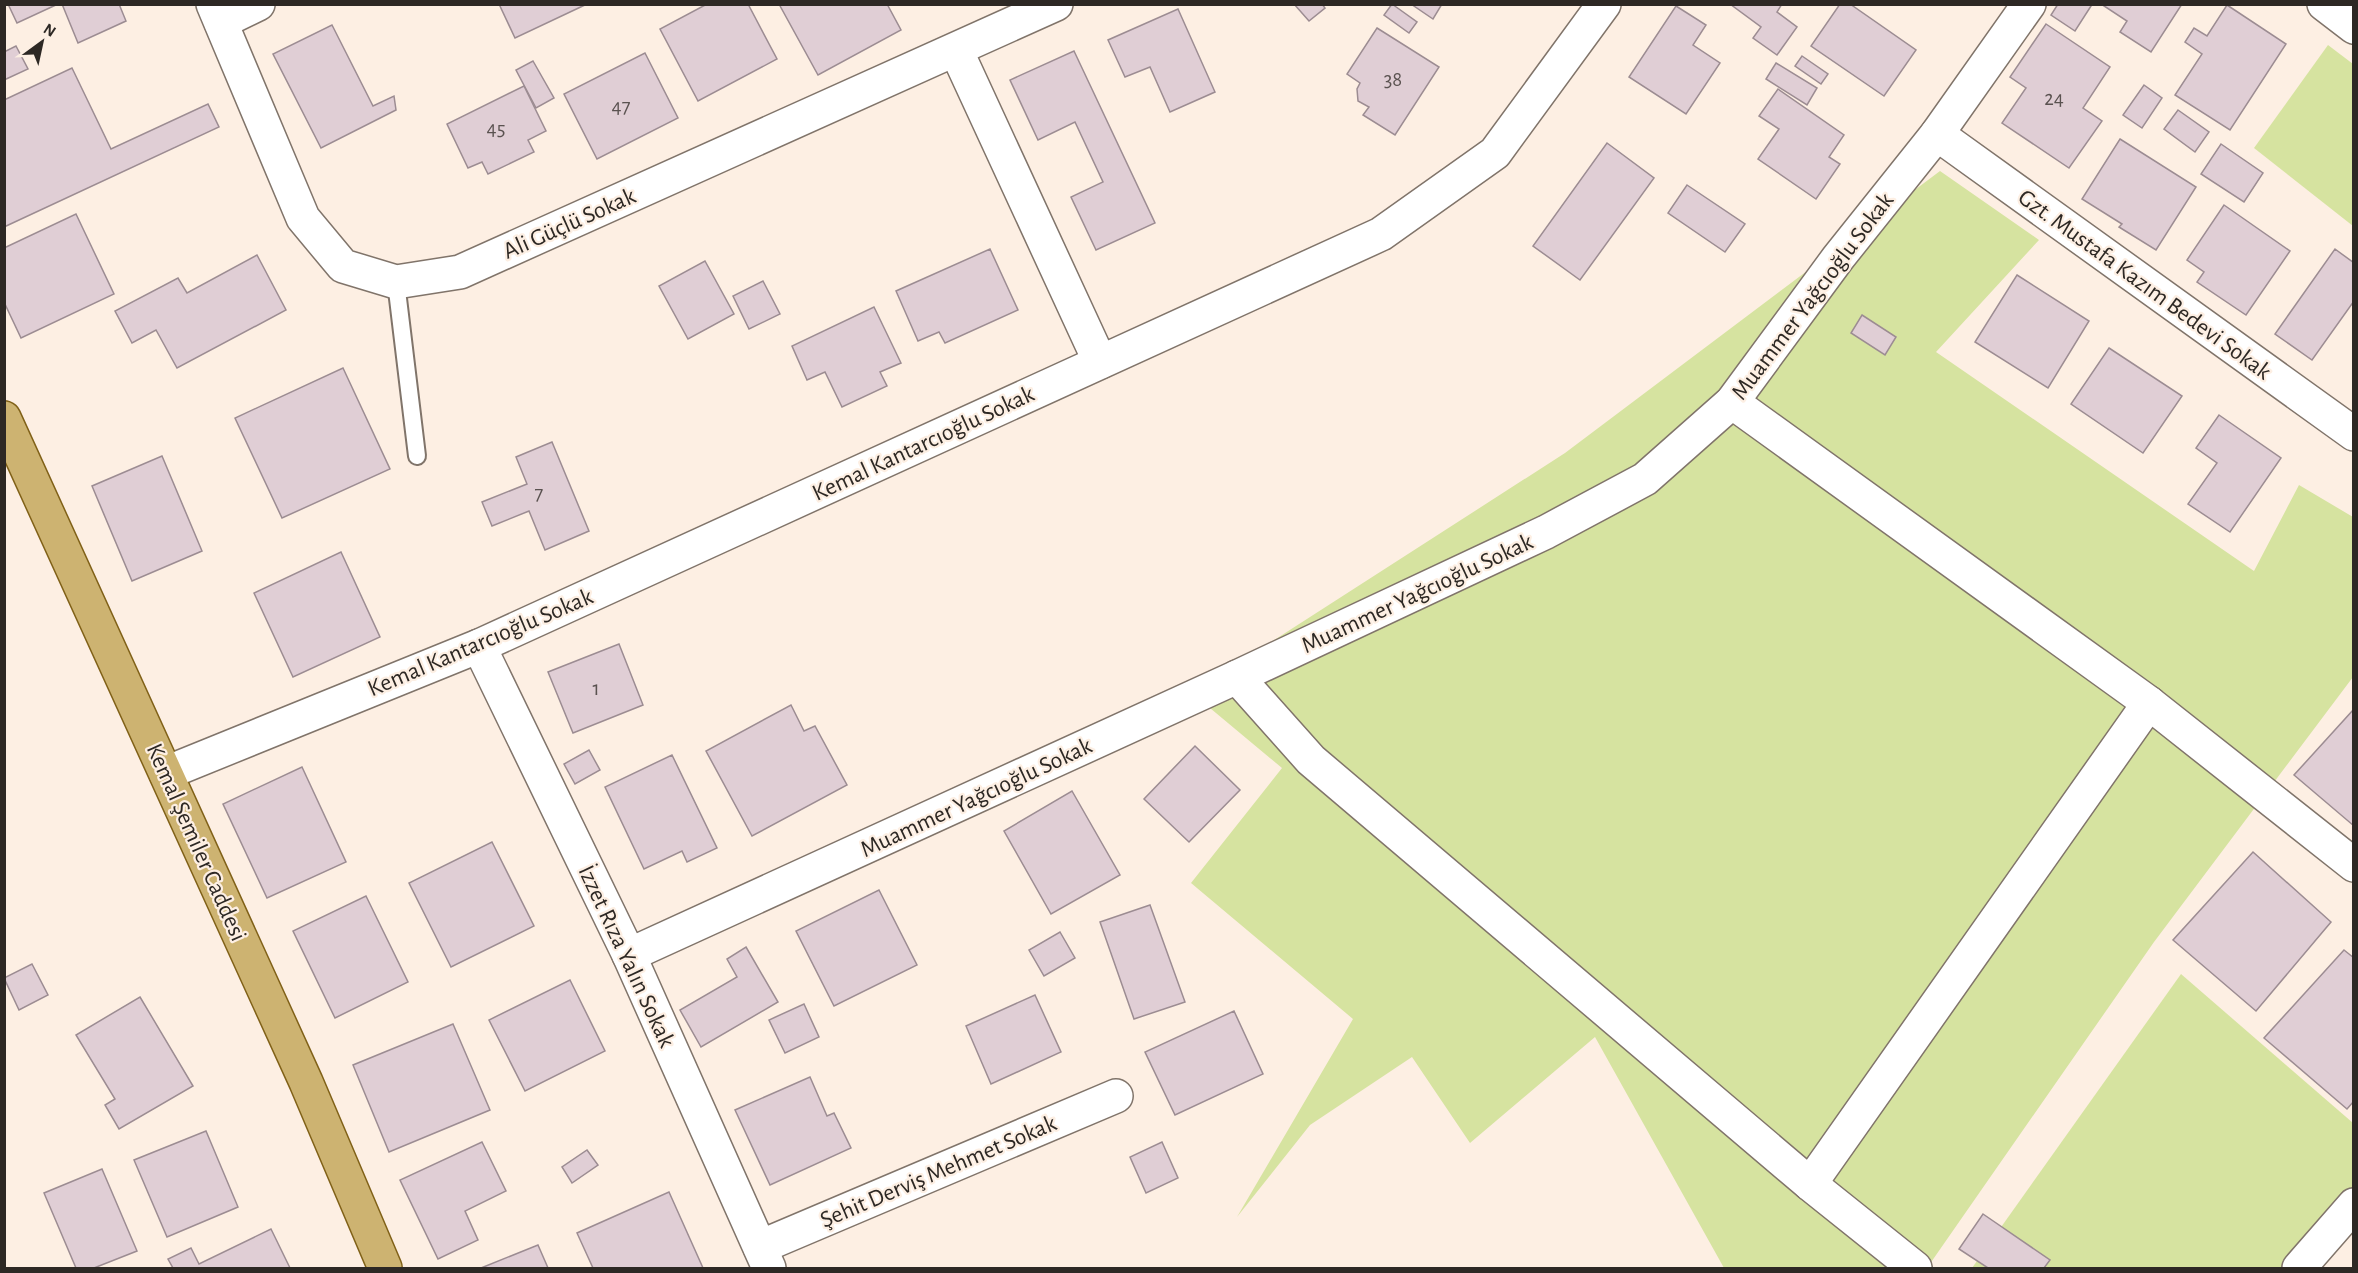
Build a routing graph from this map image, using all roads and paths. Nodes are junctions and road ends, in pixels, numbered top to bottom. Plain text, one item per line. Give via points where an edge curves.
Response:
1 (258, 4) edge
2 (1056, 4) edge
3 (1604, 4) edge
4 (2029, 4) edge
5 (2324, 4) edge
6 (217, 13) edge
7 (2354, 27) edge
8 (956, 50) junction
9 (1937, 134) junction
10 (396, 282) junction
11 (1100, 362) junction
12 (1732, 402) junction
13 (4, 418) edge
14 (2354, 434) edge
15 (417, 456) dead end
16 (479, 646) junction
17 (1237, 677) junction
18 (2149, 703) junction
19 (165, 773) junction
20 (2354, 865) edge
21 (629, 955) junction
22 (1116, 1096) dead end
23 (1810, 1184) junction
24 (2354, 1205) edge
25 (764, 1258) edge
26 (385, 1269) edge
27 (1915, 1269) edge
28 (2299, 1269) edge

1 - 6 street
2 - 8 street, Ali Güçlü Sokak
3 - 11 street, Kemal Kantarcıoğlu Sokak via 1495,153 1381,234
4 - 9 street, Muammer Yağcıoğlu Sokak
5 - 7 street
6 - 10 street, Ali Güçlü Sokak via 303,218 343,266
8 - 10 street, Ali Güçlü Sokak via 460,272
8 - 11 street
9 - 12 street, Muammer Yağcıoğlu Sokak via 1838,258
9 - 14 street, Gzt. Mustafa Kazım Bedevi Sokak
10 - 15 lane
11 - 16 street, Kemal Kantarcıoğlu Sokak
12 - 17 street, Muammer Yağcıoğlu Sokak via 1645,479 1546,532
12 - 18 street
13 - 19 main road, Kemal Şemiler Caddesi
16 - 19 street, Kemal Kantarcıoğlu Sokak
16 - 21 street, İzzet Rıza Yalın Sokak
17 - 21 street, Muammer Yağcıoğlu Sokak
17 - 23 street via 1311,760
18 - 20 street
18 - 23 street
19 - 26 main road, Kemal Şemiler Caddesi via 306,1082
21 - 25 street, İzzet Rıza Yalın Sokak
22 - 25 street, Şehit Derviş Mehmet Sokak
23 - 27 street
24 - 28 street

